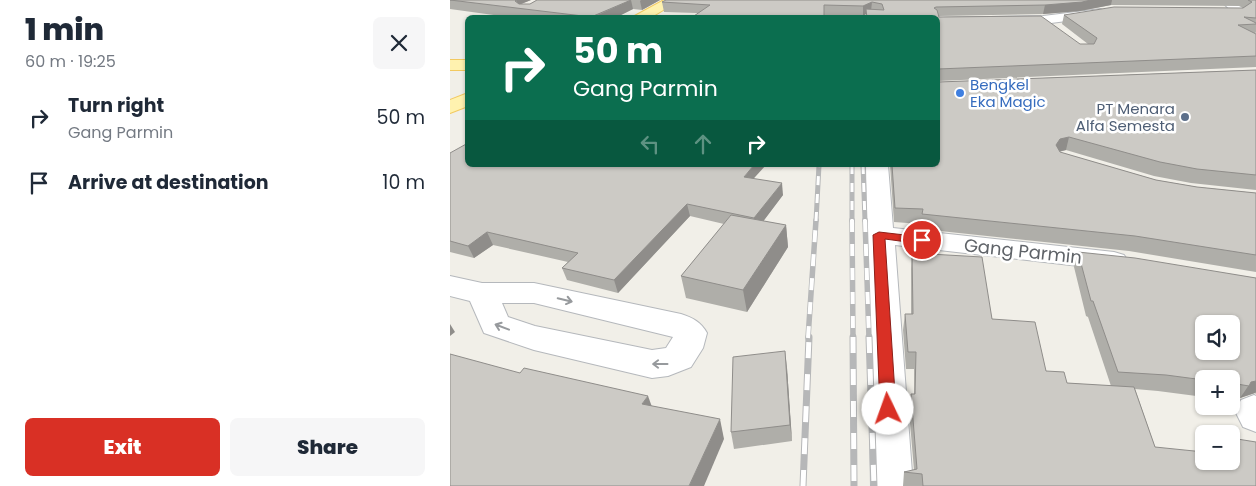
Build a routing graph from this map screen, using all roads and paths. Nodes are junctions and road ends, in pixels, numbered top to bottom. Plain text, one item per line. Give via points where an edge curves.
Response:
1 (674, 0) edge
2 (689, 4) edge
3 (1082, 4) edge
4 (1230, 8) edge
5 (1256, 8) edge
6 (644, 15) edge
7 (671, 15) edge
8 (1043, 20) junction
9 (942, 25) edge
10 (1256, 27) edge
11 (1064, 35) edge
12 (450, 56) edge
13 (465, 57) edge
14 (450, 65) edge
15 (465, 65) edge
16 (465, 99) edge
17 (450, 106) edge
18 (465, 119) edge
19 (450, 125) edge
20 (877, 167) edge
21 (879, 235) junction
22 (1138, 264) edge
23 (450, 286) edge
24 (482, 293) junction
25 (892, 486) edge

1 - 6 main road
2 - 7 main road
3 - 8 street via 1104,12
4 - 5 street
4 - 10 street
8 - 9 street
8 - 11 street
12 - 13 main road
14 - 15 main road
16 - 17 main road
18 - 19 main road
20 - 21 street
21 - 22 street, Gang Parmin
21 - 25 street
23 - 24 street
24 -> 24 street via 534,293 681,326 691,333 689,344 680,357 668,364 652,364 534,338 495,325

